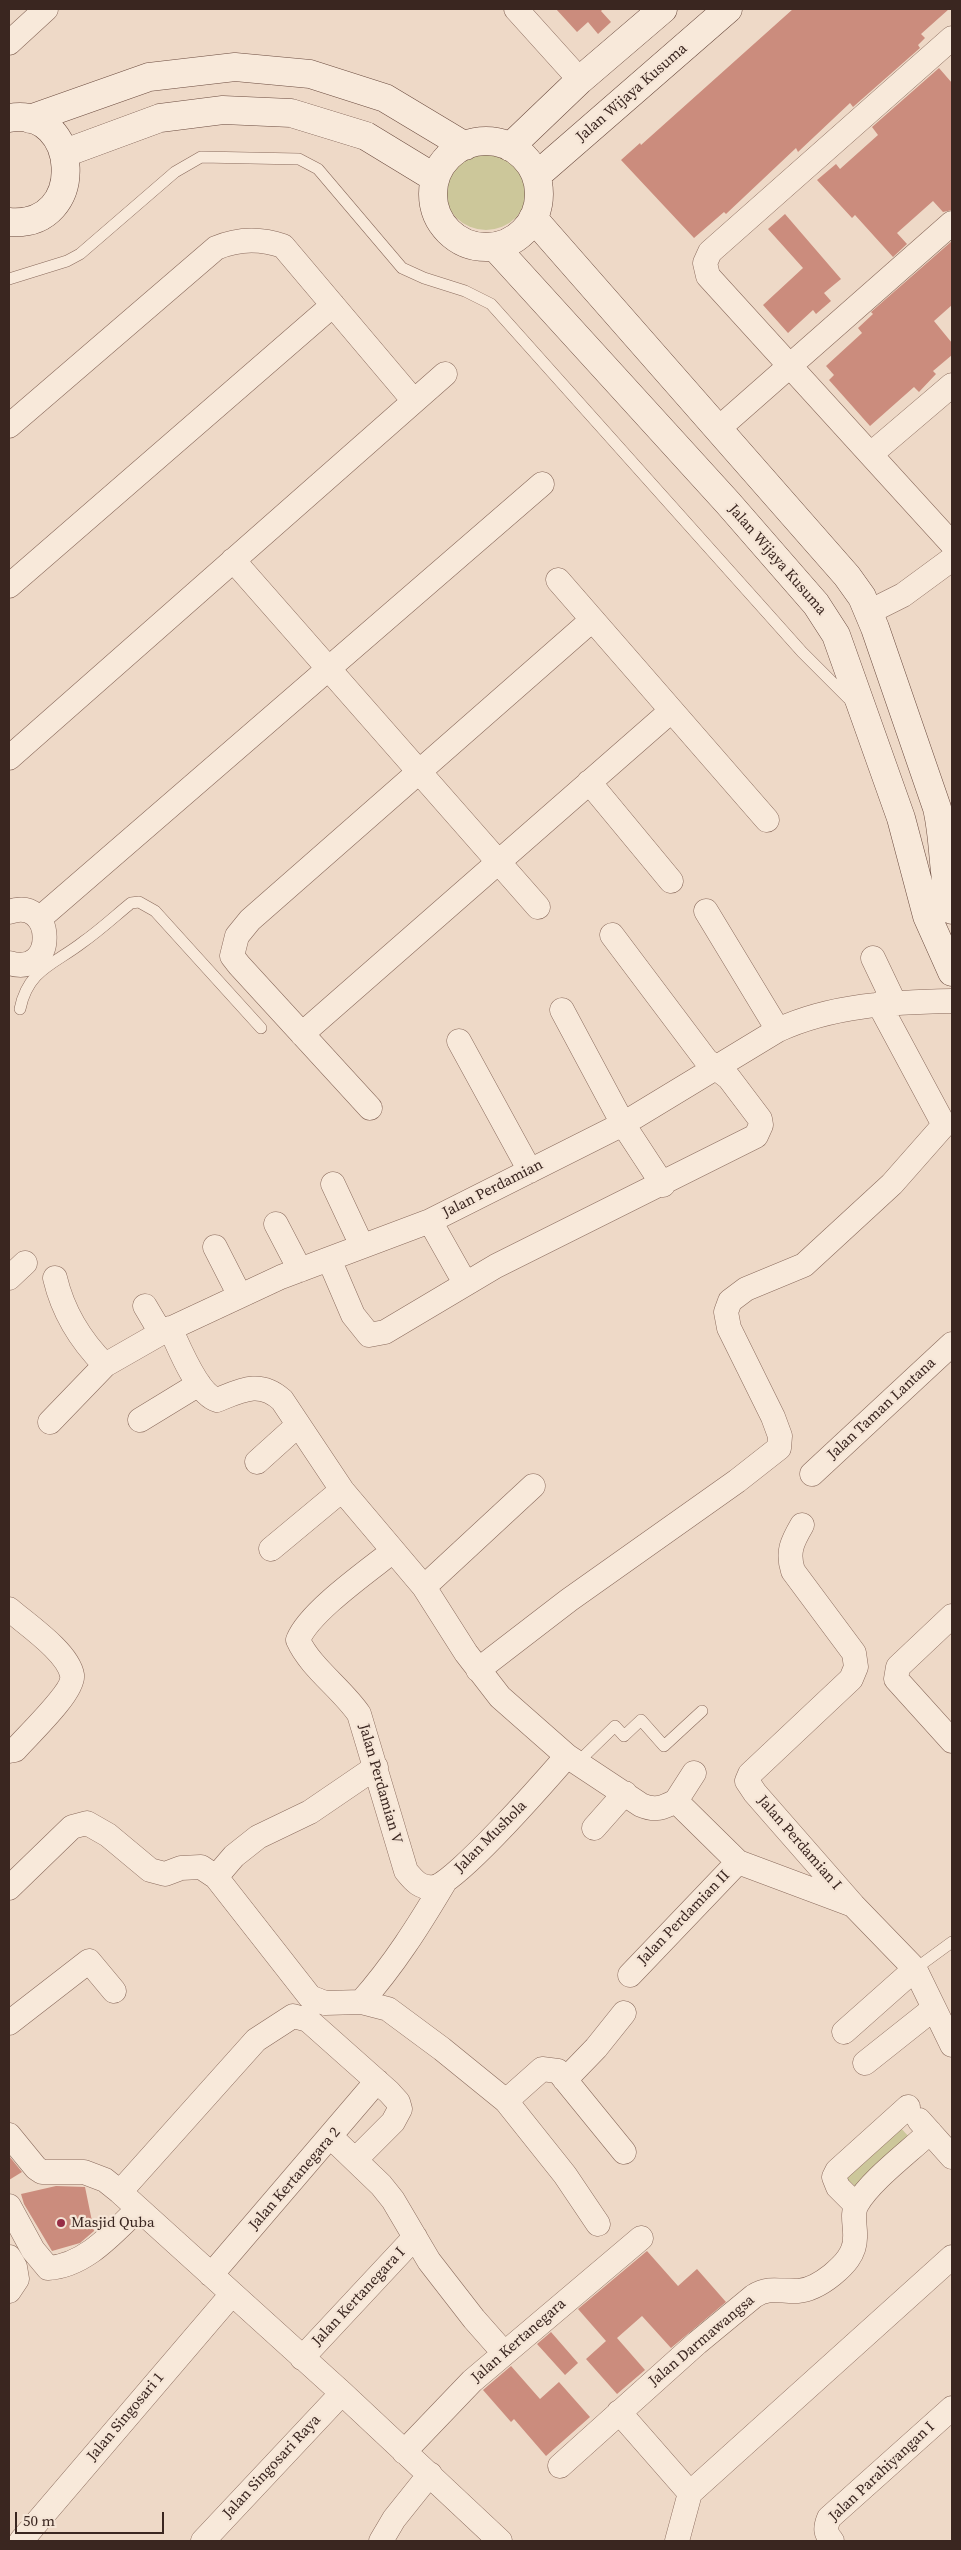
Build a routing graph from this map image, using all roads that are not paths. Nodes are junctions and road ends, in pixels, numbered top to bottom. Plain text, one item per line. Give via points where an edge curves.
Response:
1 (46, 9) edge
2 (516, 9) edge
3 (663, 9) edge
4 (728, 9) edge
5 (952, 38) edge
6 (9, 43) edge
7 (580, 80) junction
8 (19, 119) edge
9 (465, 146) junction
10 (510, 147) junction
11 (64, 153) junction
12 (536, 176) junction
13 (435, 178) junction
14 (533, 218) junction
15 (9, 222) edge
16 (952, 223) edge
17 (495, 246) junction
18 (9, 279) edge
19 (334, 305) junction
20 (790, 365) junction
21 (445, 374) dead end
22 (952, 385) edge
23 (414, 401) junction
24 (9, 426) edge
25 (718, 429) junction
26 (871, 454) junction
27 (761, 477) junction
28 (542, 484) dead end
29 (728, 503) junction
30 (785, 505) junction
31 (753, 532) junction
32 (952, 544) edge
33 (952, 559) edge
34 (233, 560) junction
35 (558, 580) dead end
36 (9, 586) edge
37 (869, 612) junction
38 (592, 620) junction
39 (327, 668) junction
40 (671, 711) junction
41 (864, 713) junction
42 (9, 758) edge
43 (418, 772) junction
44 (589, 782) junction
45 (767, 820) dead end
46 (498, 863) junction
47 (671, 881) dead end
48 (538, 907) dead end
49 (952, 910) edge
50 (706, 911) dead end
51 (19, 913) edge
52 (612, 935) dead end
53 (56, 948) junction
54 (873, 958) dead end
55 (18, 971) edge
56 (952, 972) edge
57 (952, 1001) edge
58 (886, 1003) junction
59 (20, 1009) dead end
60 (562, 1010) dead end
61 (261, 1028) dead end
62 (778, 1030) junction
63 (302, 1034) junction
64 (459, 1041) dead end
65 (715, 1069) junction
66 (370, 1108) dead end
67 (623, 1124) junction
68 (530, 1171) junction
69 (333, 1184) dead end
70 (663, 1185) junction
71 (430, 1221) junction
72 (276, 1224) dead end
73 (362, 1246) junction
74 (215, 1247) dead end
75 (329, 1259) junction
76 (300, 1270) junction
77 (55, 1278) dead end
78 (465, 1282) junction
79 (240, 1296) junction
80 (145, 1306) dead end
81 (165, 1331) junction
82 (952, 1344) edge
83 (106, 1365) junction
84 (199, 1384) junction
85 (140, 1420) dead end
86 (50, 1422) dead end
87 (298, 1425) junction
88 (257, 1462) dead end
89 (812, 1474) dead end
90 (532, 1486) dead end
91 (342, 1490) junction
92 (802, 1525) dead end
93 (271, 1549) dead end
94 (393, 1551) junction
95 (424, 1587) junction
96 (9, 1609) edge
97 (952, 1616) edge
98 (478, 1670) junction
99 (702, 1711) dead end
100 (952, 1741) edge
101 (9, 1751) edge
102 (572, 1760) junction
103 (376, 1767) junction
104 (694, 1773) dead end
105 (625, 1793) junction
106 (676, 1801) junction
107 (594, 1828) dead end
108 (738, 1862) junction
109 (406, 1871) joint
110 (216, 1877) junction
111 (444, 1883) junction
112 (9, 1888) edge
113 (853, 1905) junction
114 (952, 1942) edge
115 (915, 1969) junction
116 (630, 1975) dead end
117 (114, 1991) dead end
118 (361, 2002) junction
119 (933, 2009) junction
120 (624, 2013) dead end
121 (9, 2023) edge
122 (844, 2032) dead end
123 (952, 2045) edge
124 (865, 2063) dead end
125 (565, 2080) junction
126 (377, 2081) junction
127 (506, 2101) junction
128 (930, 2132) junction
129 (9, 2135) edge
130 (331, 2137) junction
131 (624, 2152) dead end
132 (952, 2157) edge
133 (355, 2160) junction
134 (120, 2192) junction
135 (9, 2206) edge
136 (856, 2206) junction
137 (138, 2209) junction
138 (598, 2224) dead end
139 (415, 2237) junction
140 (641, 2238) dead end
141 (9, 2257) edge
142 (952, 2257) edge
143 (211, 2275) junction
144 (9, 2290) edge
145 (232, 2294) junction
146 (504, 2353) junction
147 (302, 2358) junction
148 (342, 2393) junction
149 (952, 2408) edge
150 (619, 2412) junction
151 (404, 2452) junction
152 (560, 2466) dead end
153 (430, 2474) junction
154 (690, 2493) junction
155 (9, 2534) edge
156 (14, 2541) edge
157 (21, 2541) edge
158 (203, 2541) edge
159 (381, 2541) edge
160 (500, 2541) edge
161 (677, 2541) edge
162 (832, 2541) edge

1 - 6 street
2 - 7 street
3 - 7 street
4 - 12 street, Jalan Wijaya Kusuma
5 - 20 street via 706,257 708,276
7 - 10 street
8 - 9 street via 149,77 235,67 310,74 385,98
8 - 11 street via 51,132
9 - 10 street via 488,141
9 - 13 street via 452,154
10 - 12 street via 530,164
11 - 13 street via 160,118 223,110 291,113 366,136
11 - 15 street via 67,178 57,201 39,217
12 - 14 street via 539,198
13 - 17 street via 434,209 451,235 479,247
14 - 17 street via 521,234
14 - 25 street
16 - 20 street
17 - 29 street, Jalan Wijaya Kusuma
18 - 41 lane via 80,254 176,172 201,156 299,159 318,169 402,268 491,304 802,652
19 - 23 street
19 - 24 street via 284,246 266,240 230,242 216,248
19 - 36 street
20 - 25 street
20 - 26 street
21 - 23 street
22 - 26 street
23 - 34 street
25 - 27 street
26 - 32 street
27 - 29 street via 758,491 750,501
27 - 30 street
28 - 39 street
29 - 31 street, Jalan Wijaya Kusuma
30 - 31 street via 772,504 759,510 754,517
30 - 37 street via 847,576
31 - 41 street, Jalan Wijaya Kusuma via 830,623
33 - 37 street via 903,595
34 - 39 street
34 - 42 street
35 - 38 street
37 - 49 street via 937,808
38 - 40 street
38 - 43 street
39 - 43 street
39 - 51 street
40 - 44 street
40 - 45 street
41 - 56 street, Jalan Wijaya Kusuma via 901,818 927,916
43 - 46 street
43 - 63 street via 250,920 237,936 232,956
44 - 46 street
44 - 47 street
46 - 48 street
46 - 63 street
50 - 62 street
51 - 53 street via 45,931
52 - 65 street
53 - 55 street
53 - 61 lane via 82,944 131,903 140,902 155,910
54 - 58 street
55 - 59 lane
57 - 58 street, Jalan Perdamian
58 - 62 street, Jalan Perdamian via 803,1018
58 - 98 street via 944,1125 892,1184 804,1265 746,1289 730,1301 726,1312 729,1328 773,1417 780,1436 779,1448
60 - 67 street
62 - 65 street, Jalan Perdamian
63 - 66 street
64 - 68 street
65 - 67 street, Jalan Perdamian
65 - 70 street via 729,1078 760,1119 759,1132 752,1140
67 - 68 street, Jalan Perdamian
67 - 70 street
68 - 71 street, Jalan Perdamian
69 - 73 street
70 - 78 street
71 - 73 street, Jalan Perdamian
71 - 78 street
72 - 76 street
73 - 75 street, Jalan Perdamian
74 - 79 street
75 - 76 street, Jalan Perdamian
75 - 78 street via 354,1315 369,1335 398,1325
76 - 79 street, Jalan Perdamian
77 - 83 street via 60,1300 71,1322
79 - 81 street, Jalan Perdamian
80 - 81 street
81 - 83 street, Jalan Perdamian
81 - 84 street
82 - 89 street, Jalan Taman Lantana
83 - 86 street, Jalan Perdamian
84 - 85 street
84 - 87 street via 217,1400 262,1387 272,1391
87 - 88 street
87 - 91 street
90 - 95 street
91 - 93 street
91 - 94 street
92 - 113 street, Jalan Perdamian I via 791,1544 788,1558 793,1571 854,1653 856,1667 851,1679 750,1774 747,1781
94 - 95 street
94 - 103 street, Jalan Perdamian V via 321,1611 302,1629 298,1640 303,1651 347,1696 359,1714
95 - 98 street
96 - 101 street via 65,1658 73,1676 68,1690 15,1750
97 - 100 street via 898,1667 896,1679
98 - 102 street via 500,1697
99 - 102 lane via 664,1746 641,1720 624,1736 615,1726
102 - 105 street
102 - 111 street, Jalan Mushola
103 - 109 street, Jalan Perdamian V
103 - 110 street via 310,1812 258,1837 234,1856
104 - 106 street
105 - 106 street via 650,1809 662,1808
105 - 107 street
106 - 108 street
108 - 113 street
108 - 116 street, Jalan Perdamian II
109 - 111 street, Jalan Mushola via 422,1886 434,1887
110 - 112 street via 201,1867 181,1868 166,1874 150,1870 108,1835 87,1823 72,1827
110 - 118 street via 310,1997 325,2003
111 - 118 street via 408,1943
113 - 115 street, Jalan Perdamian I
114 - 115 lane
115 - 119 street, Jalan Perdamian I
115 - 122 street
117 - 121 street via 89,1961
118 - 127 street via 388,2009
119 - 123 street, Jalan Perdamian I
119 - 124 street
120 - 125 street
125 - 127 street via 558,2071 542,2069
125 - 131 street
126 - 130 street, Jalan Kertanegara 2
126 - 133 street via 398,2102 400,2109 392,2122
126 - 134 street via 308,2020 293,2016 256,2040
127 - 138 street via 565,2175
128 - 132 street
128 - 136 street via 868,2190
128 - 136 street via 903,2101 834,2177 838,2187
129 - 134 street via 42,2172 84,2172 105,2180
130 - 133 street
130 - 143 street, Jalan Kertanegara 2
133 - 139 street via 393,2200
134 - 137 street
135 - 137 street via 33,2250 48,2268 60,2268 91,2252
136 - 150 street, Jalan Darmawangsa via 853,2220 855,2238 850,2257 832,2274 814,2288 797,2291 777,2288 754,2296
137 - 143 street
139 - 146 street via 429,2262
139 - 147 street, Jalan Kertanegara I
140 - 146 street, Jalan Kertanegara
141 - 144 street via 17,2279
142 - 154 street
143 - 145 street
145 - 147 street
145 - 157 street, Jalan Singosari 1
146 - 151 street, Jalan Kertanegara via 472,2381
147 - 148 street
148 - 151 street
148 - 158 street, Jalan Singosari Raya
149 - 162 street, Jalan Parahiyangan I via 829,2518 826,2526
150 - 152 street, Jalan Darmawangsa
150 - 154 street
151 - 153 street
153 - 159 street
153 - 160 street
154 - 161 street
155 - 156 street

